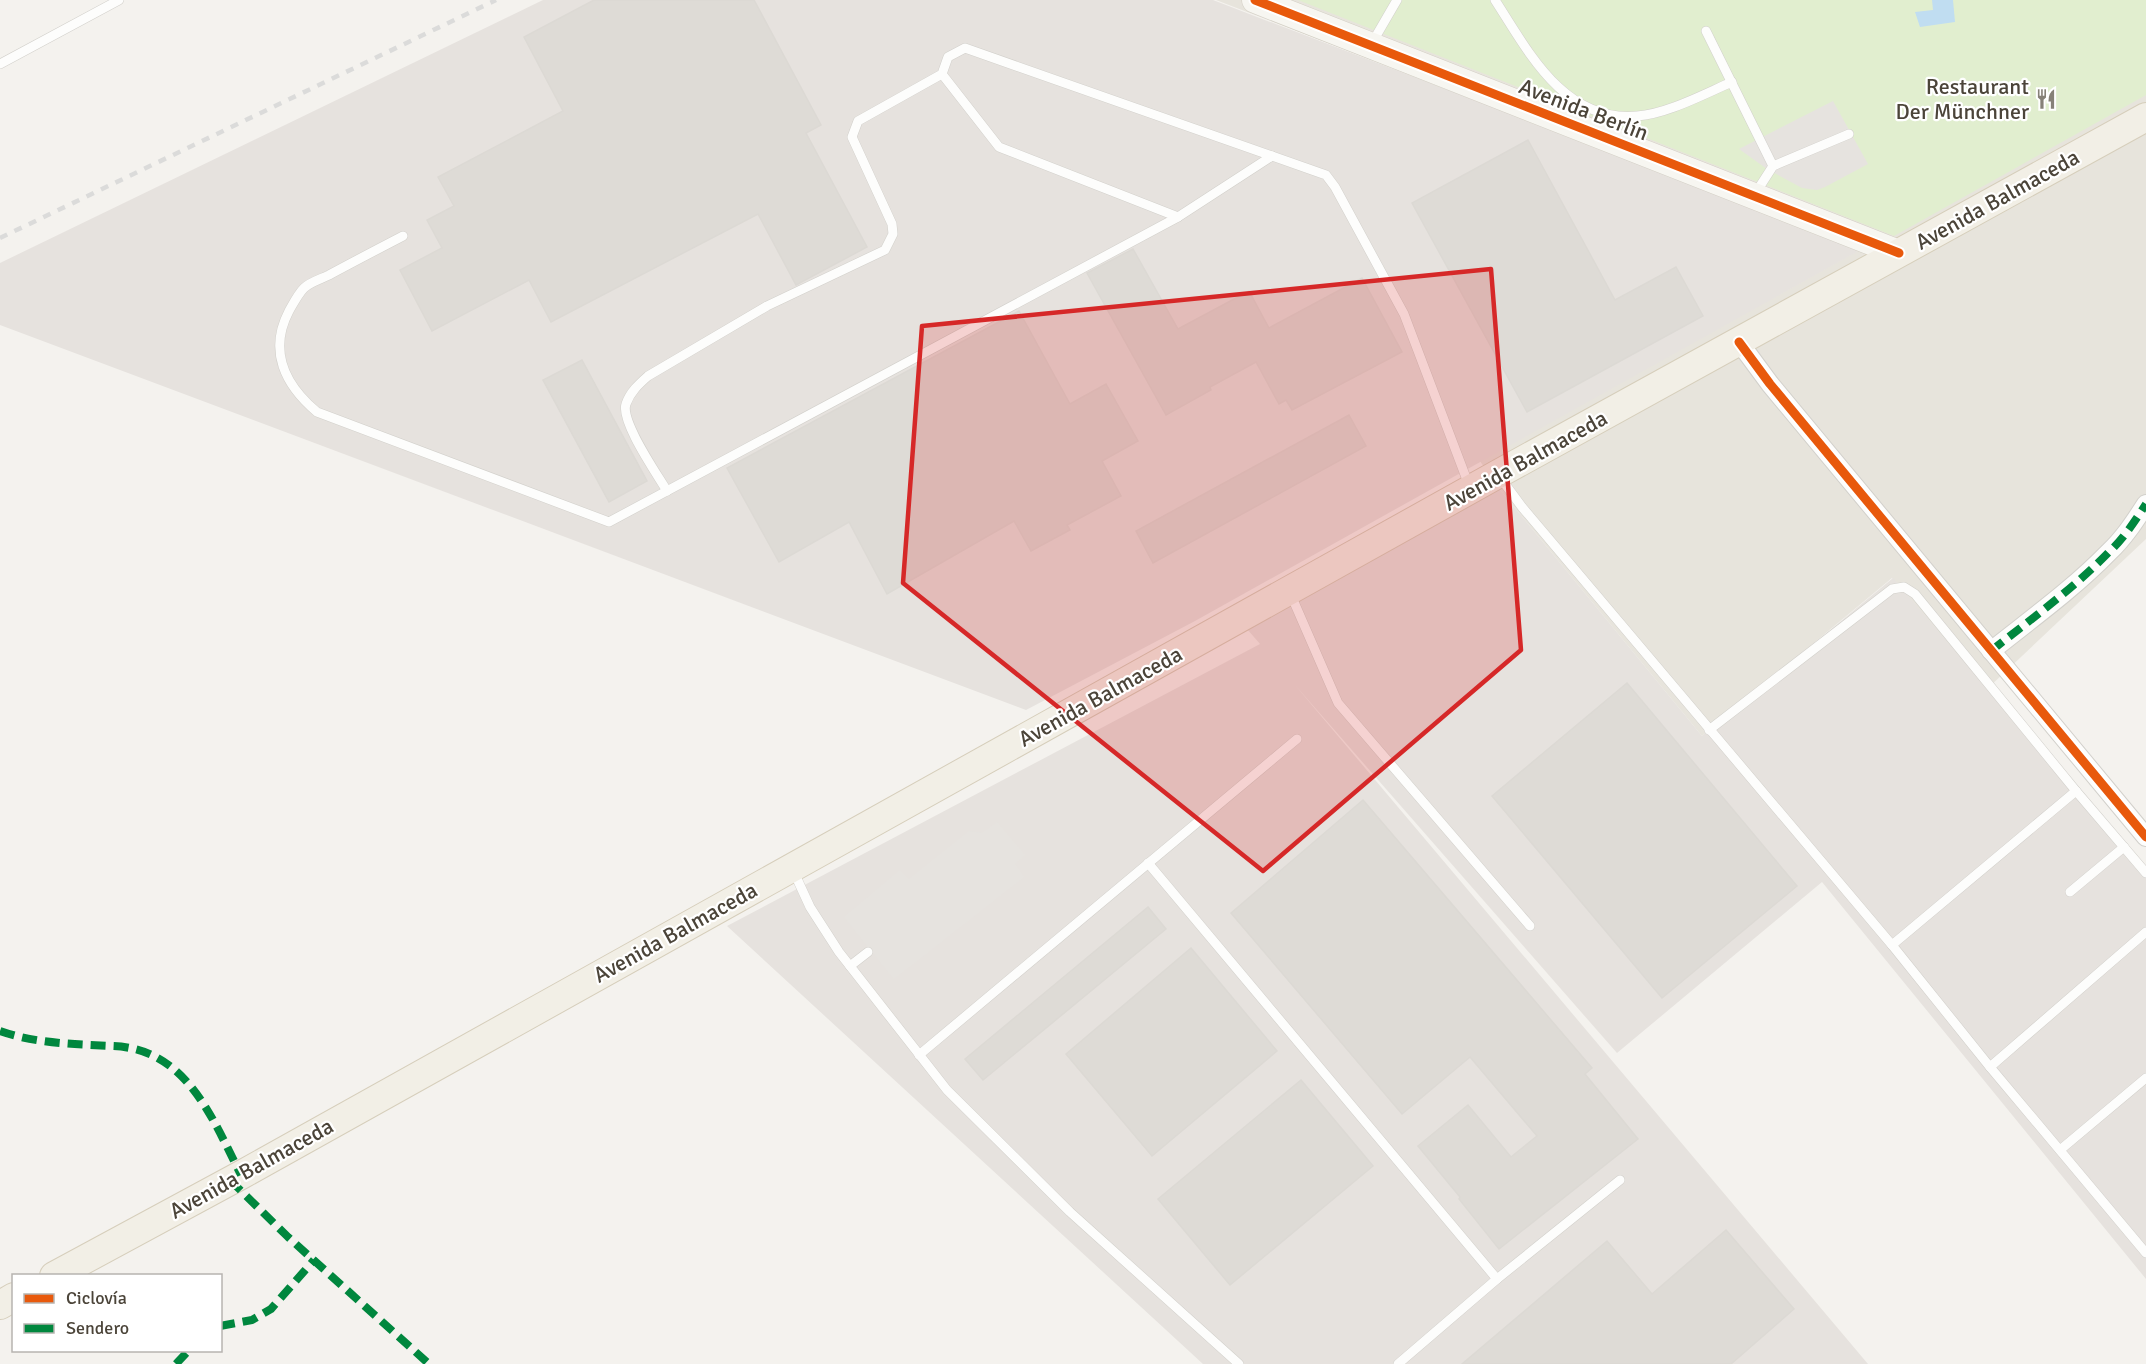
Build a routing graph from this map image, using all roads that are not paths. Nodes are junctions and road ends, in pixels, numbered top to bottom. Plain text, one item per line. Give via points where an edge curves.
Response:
1 (119, 0) edge
2 (1255, 0) edge
3 (1397, 0) edge
4 (1495, 0) edge
5 (1706, 31) dead end
6 (1370, 45) junction
7 (0, 64) edge
8 (942, 74) junction
9 (1732, 82) junction
10 (2146, 117) edge
11 (1849, 134) dead end
12 (1272, 156) junction
13 (1773, 166) junction
14 (1753, 196) junction
15 (1178, 217) junction
16 (403, 236) dead end
17 (1899, 253) junction
18 (1739, 342) junction
19 (1498, 474) junction
20 (1470, 490) junction
21 (667, 491) junction
22 (2146, 504) edge
23 (1289, 591) junction
24 (1991, 651) junction
25 (1709, 730) junction
26 (1298, 739) dead end
27 (2076, 791) junction
28 (2146, 837) edge
29 (2124, 847) junction
30 (1148, 863) junction
31 (792, 867) junction
32 (2146, 873) edge
33 (2070, 892) dead end
34 (1530, 926) dead end
35 (2146, 932) edge
36 (1892, 945) junction
37 (868, 952) dead end
38 (850, 966) junction
39 (919, 1055) junction
40 (1990, 1067) junction
41 (2146, 1078) edge
42 (2060, 1150) junction
43 (1620, 1180) dead end
44 (2146, 1253) edge
45 (56, 1274) edge
46 (1497, 1279) junction
47 (1239, 1364) edge
48 (1398, 1364) edge

1 - 7 lane
2 - 6 street, Avenida Berlín
3 - 6 lane
4 - 9 lane via 1543,72 1561,91 1597,111 1621,117 1638,116 1661,111
5 - 9 lane
6 - 14 street, Avenida Berlín
8 - 12 lane via 948,57 965,48
8 - 15 lane via 999,147
8 - 21 lane via 858,121 852,137 892,224 893,234 885,250 767,306 648,376 633,390 625,406 627,423
9 - 13 lane
10 - 17 main road, Avenida Balmaceda
11 - 13 lane
12 - 15 lane
12 - 20 lane via 1326,175 1335,187 1404,314
13 - 14 lane
14 - 17 street, Avenida Berlín
15 - 21 lane
16 - 21 lane via 305,287 292,306 279,339 287,378 300,398 317,412 609,522
17 - 18 main road, Avenida Balmaceda
18 - 19 main road, Avenida Balmaceda
18 - 24 street
19 - 20 main road, Avenida Balmaceda
19 - 25 lane
20 - 23 main road, Avenida Balmaceda
22 - 24 street via 2110,551
23 - 31 main road, Avenida Balmaceda
23 - 34 lane via 1338,704
24 - 28 street
25 - 27 lane via 1892,590 1904,587 1914,594
25 - 36 lane
26 - 30 lane
27 - 29 lane
27 - 36 lane
29 - 32 lane
29 - 33 lane
30 - 39 lane
30 - 46 lane
31 - 38 lane via 810,907
31 - 45 main road, Avenida Balmaceda
35 - 40 lane
36 - 40 lane
37 - 38 lane
38 - 39 lane
39 - 47 lane via 947,1090 1070,1212
40 - 42 lane
41 - 42 lane
42 - 44 lane
43 - 46 lane
46 - 48 lane

